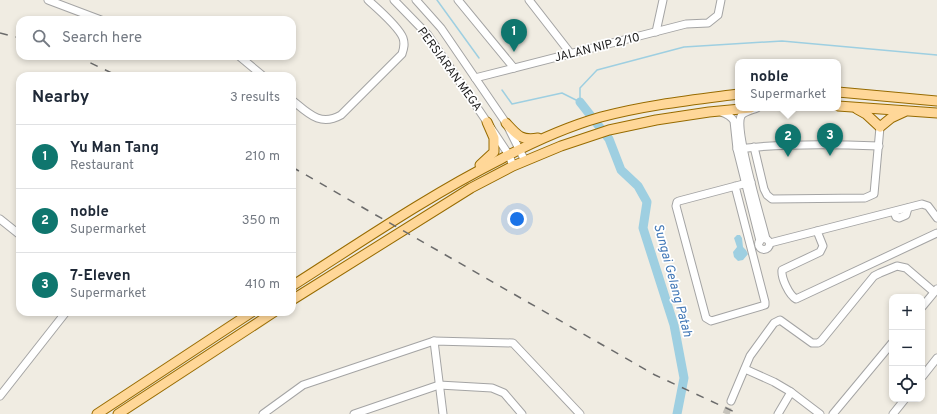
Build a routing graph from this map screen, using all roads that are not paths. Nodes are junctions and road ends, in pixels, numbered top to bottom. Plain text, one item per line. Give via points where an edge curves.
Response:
1 (48, 0) edge
2 (368, 0) edge
3 (394, 0) edge
4 (416, 0) edge
5 (458, 0) edge
6 (529, 0) edge
7 (663, 0) edge
8 (721, 0) edge
9 (90, 16) edge
10 (656, 32) junction
11 (571, 54) junction
12 (244, 60) edge
13 (514, 68) junction
14 (258, 72) edge
15 (475, 78) junction
16 (841, 92) edge
17 (735, 94) edge
18 (937, 101) edge
19 (296, 104) edge
20 (841, 106) edge
21 (852, 107) junction
22 (735, 110) edge
23 (750, 111) edge
24 (907, 111) junction
25 (719, 112) junction
26 (937, 113) edge
27 (488, 122) junction
28 (506, 123) junction
29 (880, 126) junction
30 (556, 133) junction
31 (879, 146) junction
32 (754, 147) junction
33 (520, 149) junction
34 (740, 149) junction
35 (508, 155) junction
36 (525, 161) junction
37 (513, 166) junction
38 (465, 177) junction
39 (748, 183) junction
40 (735, 186) junction
41 (937, 218) edge
42 (0, 219) edge
43 (16, 232) edge
44 (817, 232) junction
45 (937, 233) edge
46 (296, 283) edge
47 (936, 291) edge
48 (296, 297) edge
49 (925, 304) edge
50 (63, 316) edge
51 (246, 316) edge
52 (268, 316) edge
53 (434, 342) junction
54 (889, 347) edge
55 (937, 358) edge
56 (745, 369) junction
57 (925, 373) edge
58 (439, 385) junction
59 (791, 392) junction
60 (0, 396) edge
61 (731, 401) tunnel mouth
62 (903, 402) edge
63 (97, 414) edge
64 (118, 414) edge
65 (263, 414) edge
66 (354, 414) edge
67 (444, 414) edge
68 (522, 414) edge
69 (580, 414) edge
70 (778, 414) edge
71 (820, 414) edge
72 (833, 414) edge
73 (893, 414) edge

1 - 9 street
2 - 19 street via 403,37 402,54 336,118 318,119
3 - 27 street, PERSIARAN MEGA via 428,34
4 - 15 street, PERSIARAN MEGA via 441,28
5 - 13 street
6 - 11 street
7 - 10 street
8 - 10 street, JALAN NIP 2/10 via 718,15 708,23 686,24
10 - 11 street, JALAN NIP 2/10
11 - 13 street, JALAN NIP 2/10
12 - 14 street
13 - 15 street, JALAN NIP 2/10
15 - 28 street, PERSIARAN MEGA
16 - 18 main road
17 - 30 main road via 663,104 601,117
20 - 21 main road
21 - 24 main road
21 - 29 main road via 866,114
22 - 25 main road
23 - 34 street via 741,116
24 - 26 main road
24 - 29 main road
25 - 34 street via 732,118
25 - 36 main road via 656,120 609,130
27 - 35 street, PERSIARAN MEGA
27 - 38 main road via 494,138 494,152
28 - 30 main road via 516,134 528,140
28 - 33 street, PERSIARAN MEGA
29 - 31 street
30 - 33 main road
31 - 32 street via 837,144
31 - 32 street via 874,194 870,196 772,199 764,190
32 - 34 street
33 - 35 main road
33 - 36 street, PERSIARAN MEGA
34 - 39 street
35 - 37 street, PERSIARAN MEGA
35 - 38 main road
36 - 37 main road
37 - 48 main road via 471,188
38 - 46 main road
39 - 40 street
39 - 44 street via 765,241
40 - 40 street via 676,202 706,318 711,321 765,305
41 - 44 street via 926,205 908,208 906,215 899,218 894,212
42 - 43 street
44 - 45 street via 822,246 820,252 782,270 781,275 791,295 796,299
47 - 49 street
47 - 56 street via 906,268 897,266 874,276 818,343 812,343 784,321 774,323 750,356
50 - 60 street
51 - 63 main road
52 - 64 main road
53 - 58 street
53 - 65 street via 303,385
53 - 69 street via 513,343
54 - 72 street
55 - 57 street
56 - 59 street
56 - 61 street
58 - 66 street
58 - 67 street
58 - 68 street via 492,388 504,393
59 - 70 street
59 - 71 street
62 - 73 street

